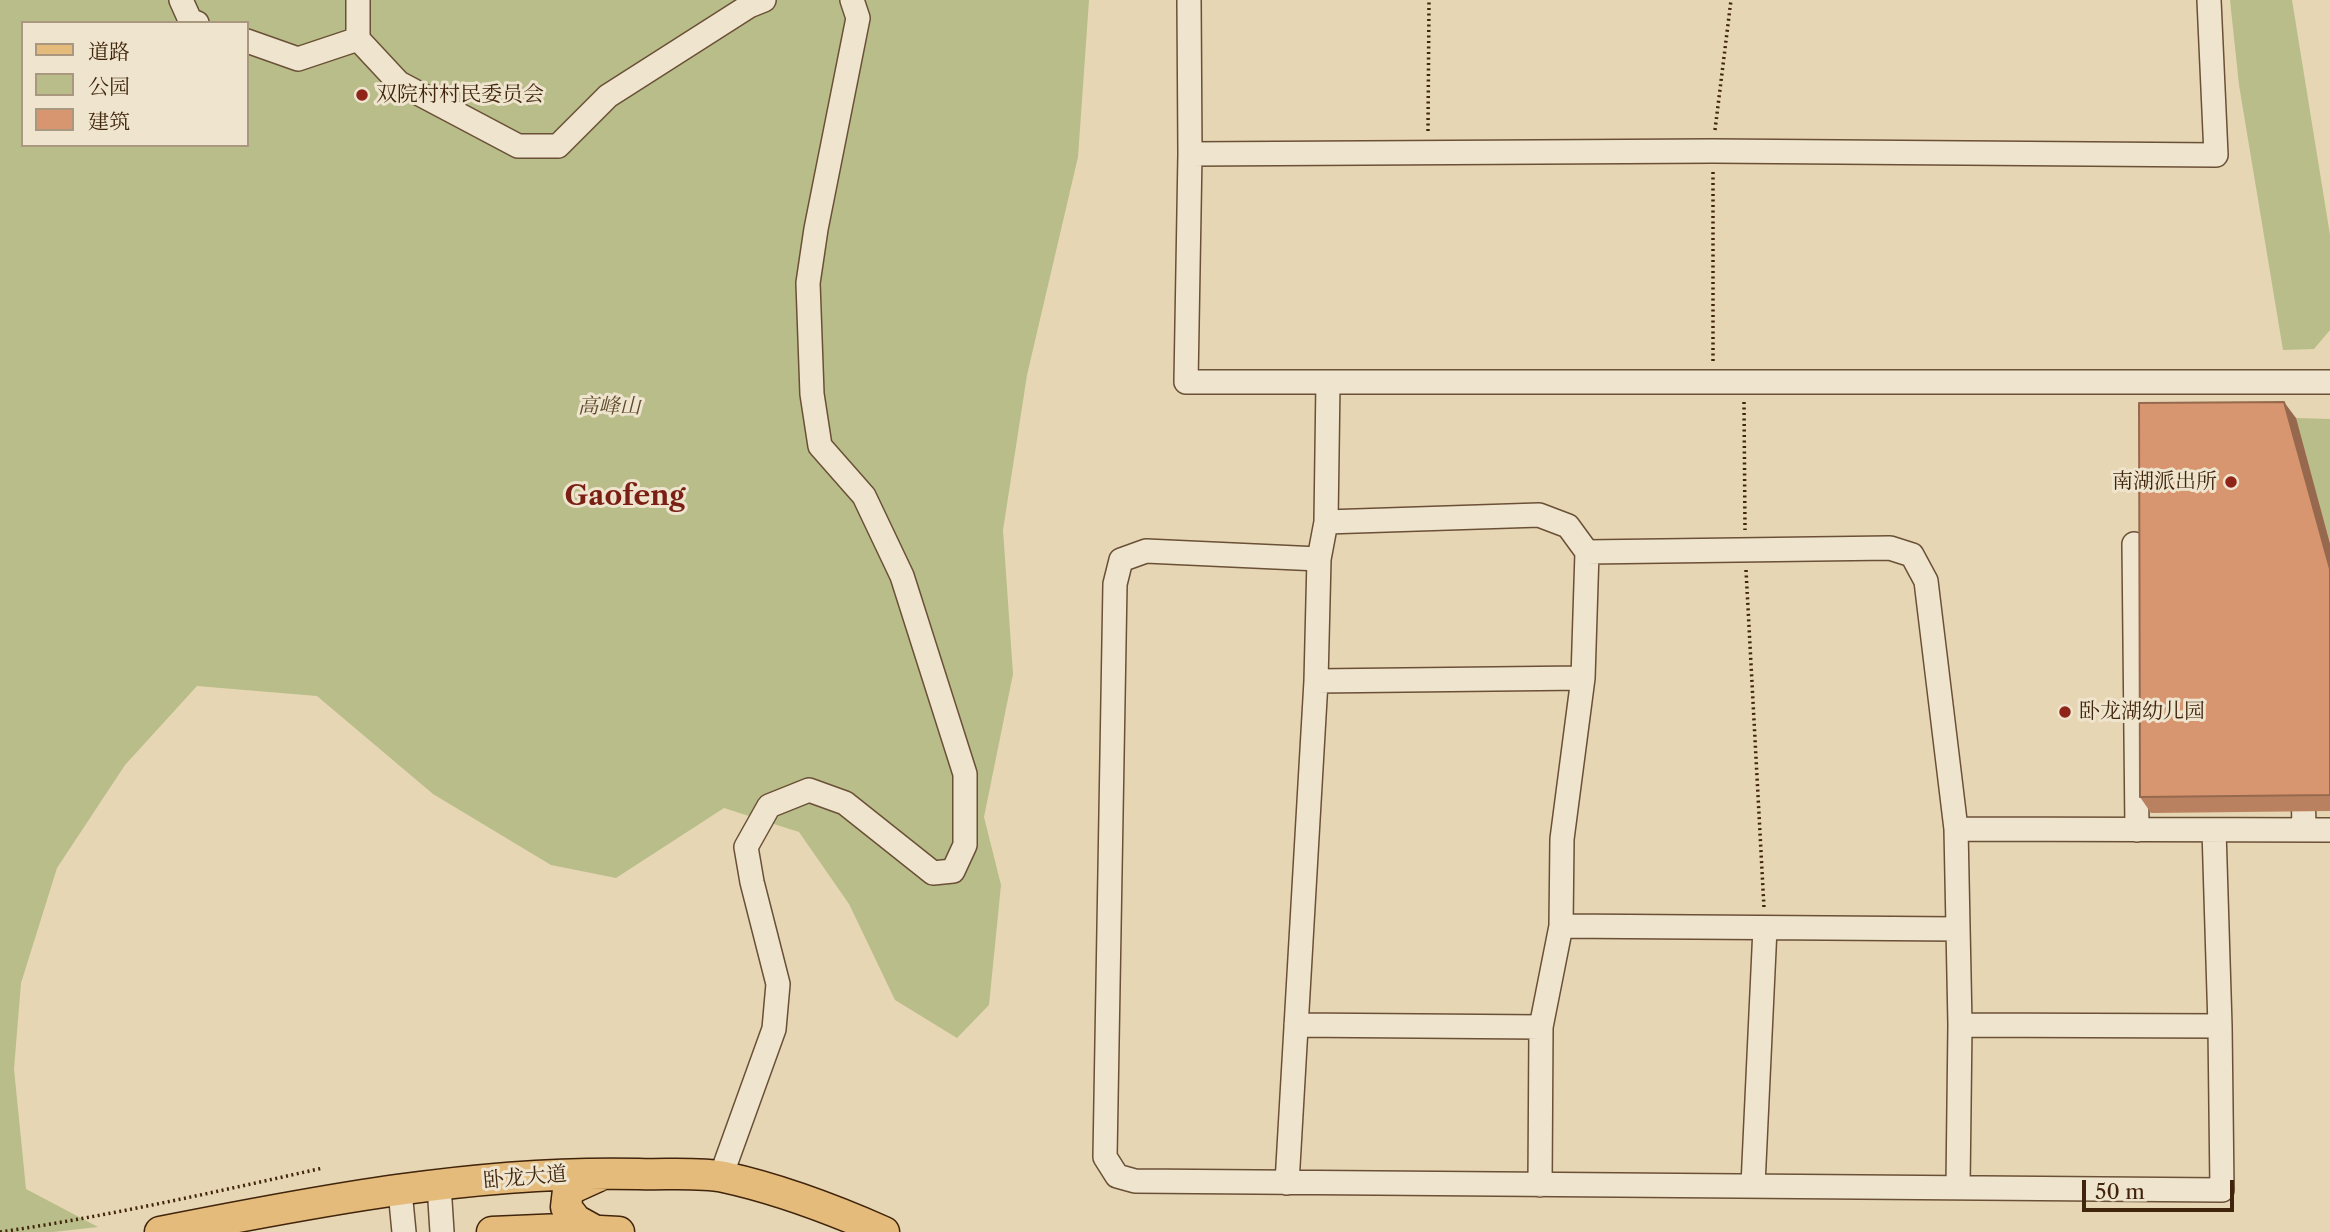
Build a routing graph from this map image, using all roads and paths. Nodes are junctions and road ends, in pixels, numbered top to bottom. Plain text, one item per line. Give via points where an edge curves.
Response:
1 (181, 0) edge
2 (358, 0) edge
3 (764, 0) edge
4 (852, 0) edge
5 (1189, 0) edge
6 (1429, 0) edge
7 (1731, 0) edge
8 (2209, 0) edge
9 (192, 21) edge
10 (358, 39) junction
11 (248, 41) edge
12 (1713, 151) junction
13 (1428, 153) junction
14 (1190, 154) junction
15 (1328, 382) junction
16 (1713, 382) junction
17 (1744, 382) junction
18 (2244, 382) junction
19 (2330, 382) edge
20 (2244, 407) edge
21 (1326, 522) junction
22 (2134, 544) dead end
23 (1745, 549) junction
24 (1587, 552) junction
25 (1319, 559) junction
26 (1583, 678) junction
27 (1316, 681) junction
28 (2303, 763) edge
29 (1956, 829) junction
30 (2137, 830) junction
31 (2214, 830) junction
32 (2304, 830) junction
33 (2330, 830) edge
34 (1561, 926) junction
35 (1765, 928) junction
36 (1958, 929) junction
37 (1296, 1025) junction
38 (1960, 1025) junction
39 (2220, 1026) junction
40 (1541, 1027) junction
41 (323, 1168) dead end
42 (604, 1173) junction
43 (722, 1176) junction
44 (1287, 1183) junction
45 (439, 1185) junction
46 (1540, 1185) junction
47 (1753, 1185) junction
48 (1958, 1186) junction
49 (400, 1191) junction
50 (264, 1211) junction
51 (607, 1231) edge
52 (0, 1232) edge
53 (160, 1232) edge
54 (310, 1232) edge
55 (404, 1232) edge
56 (442, 1232) edge
57 (492, 1232) edge
58 (884, 1232) edge

1 - 9 street
2 - 10 street
3 - 10 street via 608,96 558,146 518,146 399,83
4 - 43 street via 858,19 808,283 812,394 820,446 864,496 902,576 965,774 965,845 953,871 933,873 845,803 809,790 769,806 746,846 778,984 774,1029
5 - 14 street
6 - 13 path
7 - 12 path
8 - 12 street via 2216,155
10 - 11 street via 298,59
12 - 13 street
12 - 16 path
13 - 14 street
14 - 15 street via 1186,382
15 - 16 street
15 - 21 street
16 - 17 street
17 - 18 street
17 - 23 path
18 - 19 street
18 - 20 street
21 - 24 street via 1539,515 1568,526
21 - 25 street
22 - 30 street
23 - 24 street
23 - 29 street via 1891,548 1912,555 1926,581
23 - 35 path
24 - 26 street
25 - 27 street
25 - 44 street via 1146,551 1121,560 1115,584 1105,1157 1117,1176 1135,1181
26 - 27 street
26 - 34 street via 1562,839
27 - 37 street
28 - 32 street
29 - 30 street
29 - 36 street
30 - 31 street
31 - 32 street
31 - 39 street
32 - 33 street
34 - 35 street
34 - 40 street
35 - 36 street
35 - 47 street
36 - 38 street
37 - 40 street
37 - 44 street
38 - 39 street
38 - 48 street
39 - 48 street via 2222,1190
40 - 46 street
41 - 52 path via 161,1204
42 - 43 main road, 卧龙大道
42 - 45 main road, 卧龙大道
42 - 51 main road via 568,1191 566,1207 576,1220
43 - 58 main road, 卧龙大道 via 830,1208
44 - 46 street
45 - 49 main road, 卧龙大道
45 - 56 street
46 - 47 street
47 - 48 street
49 - 50 main road, 卧龙大道
49 - 55 street
50 - 53 main road, 卧龙大道
50 - 54 main road via 301,1215
51 - 57 main road

